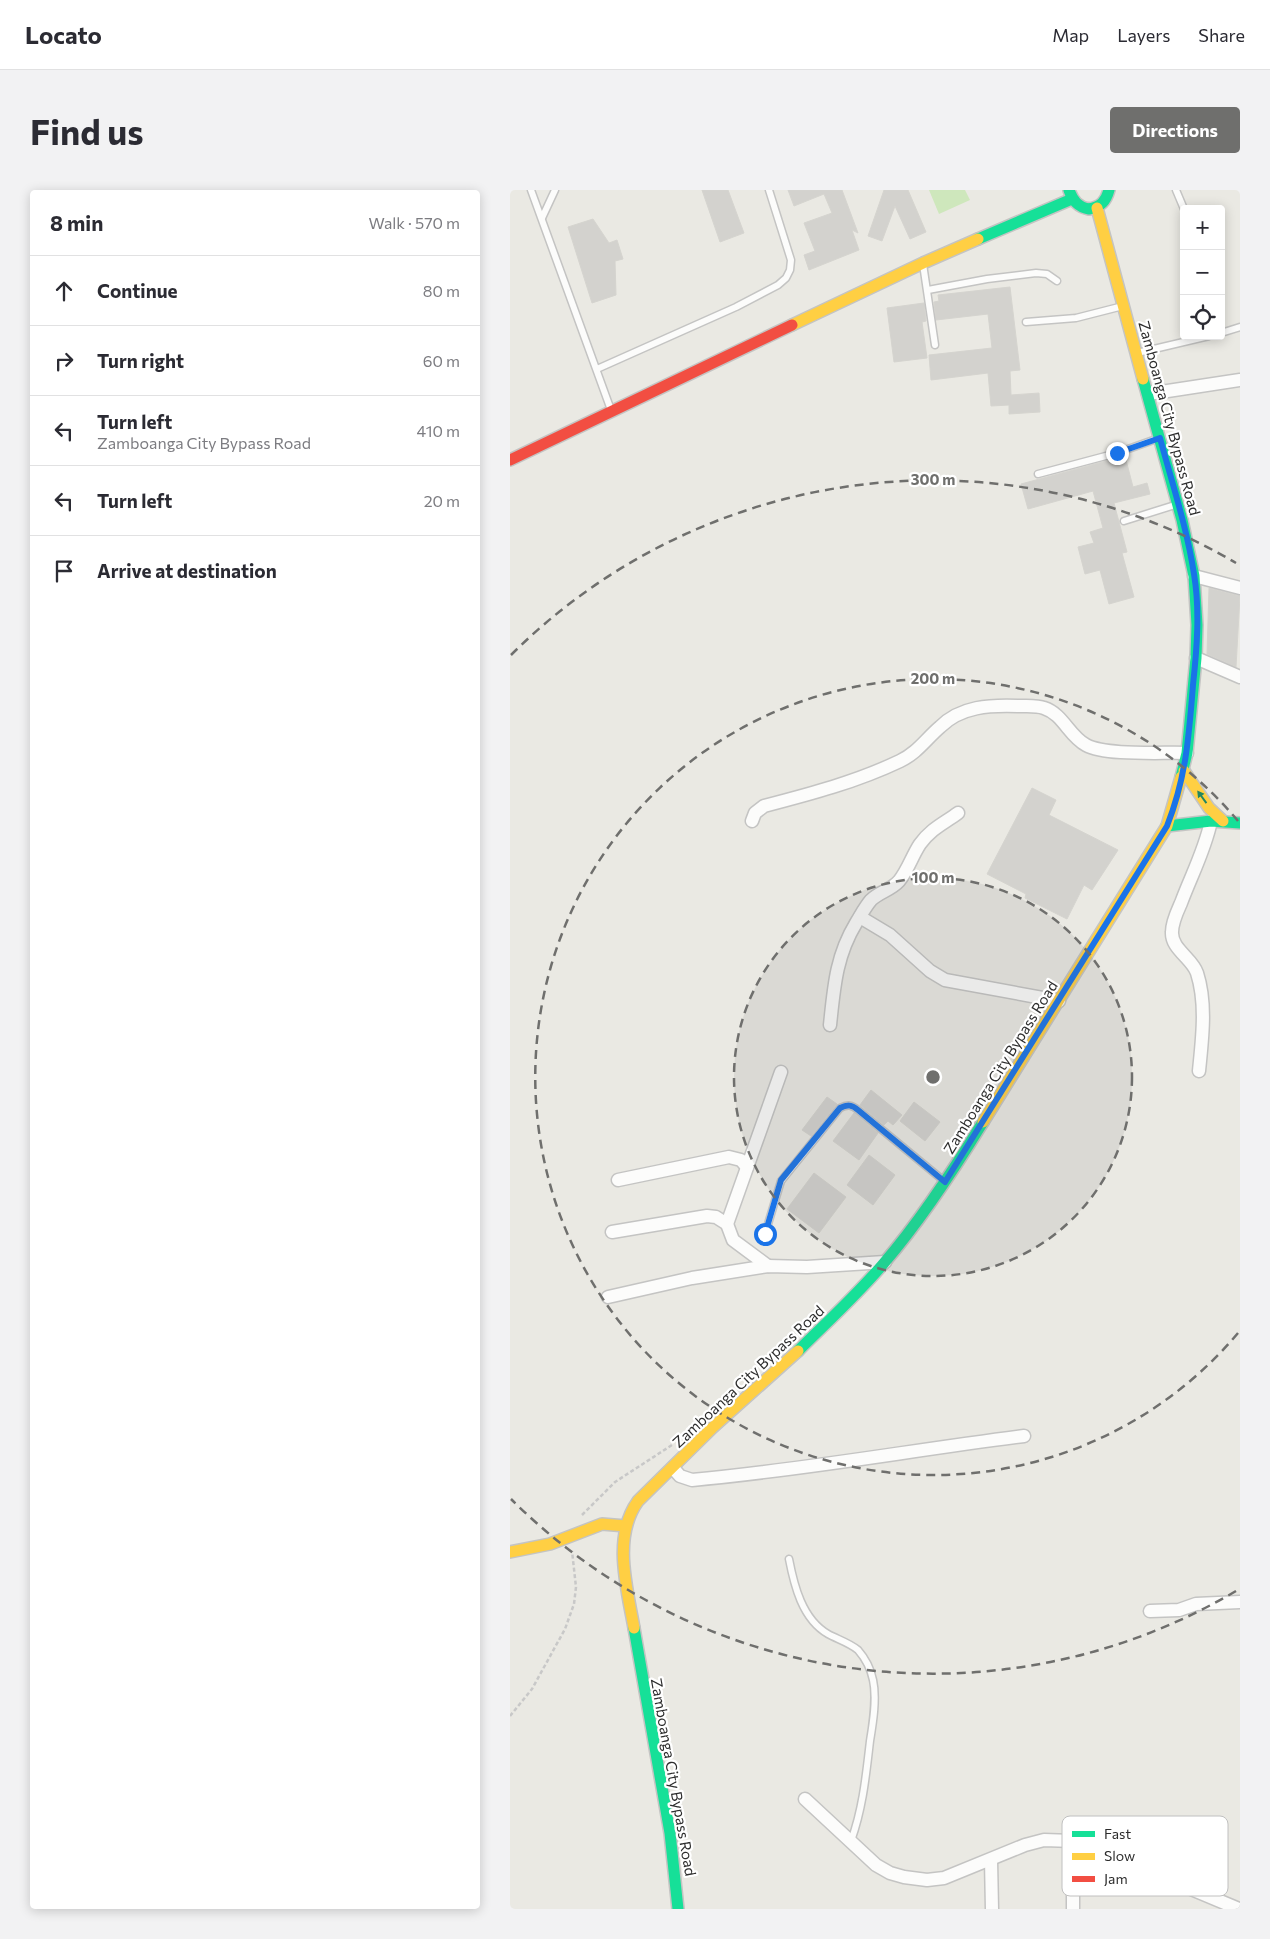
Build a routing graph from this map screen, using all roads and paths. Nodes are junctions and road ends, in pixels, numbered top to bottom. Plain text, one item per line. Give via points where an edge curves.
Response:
1 (530, 190) edge
2 (556, 190) edge
3 (769, 190) edge
4 (1110, 190) edge
5 (1176, 190) edge
6 (1071, 195) edge
7 (1182, 205) edge
8 (1097, 208) junction
9 (542, 218) junction
10 (923, 263) junction
11 (1057, 281) dead end
12 (928, 290) junction
13 (1124, 306) junction
14 (1026, 322) dead end
15 (1240, 327) edge
16 (1225, 332) edge
17 (1192, 340) edge
18 (935, 345) dead end
19 (1137, 353) junction
20 (597, 369) junction
21 (1240, 380) edge
22 (1148, 394) junction
23 (611, 411) junction
24 (1160, 438) junction
25 (510, 460) edge
26 (1038, 474) dead end
27 (1178, 504) junction
28 (1124, 521) dead end
29 (1194, 576) junction
30 (1240, 588) edge
31 (1196, 658) junction
32 (1240, 677) edge
33 (1187, 753) junction
34 (1184, 772) junction
35 (958, 813) dead end
36 (752, 821) dead end
37 (1217, 821) junction
38 (1240, 823) edge
39 (1167, 826) junction
40 (860, 917) junction
41 (1059, 1002) junction
42 (830, 1025) dead end
43 (1200, 1071) dead end
44 (781, 1072) dead end
45 (747, 1167) junction
46 (618, 1180) dead end
47 (945, 1182) junction
48 (727, 1224) junction
49 (612, 1232) dead end
50 (765, 1234) dead end
51 (884, 1262) junction
52 (768, 1266) junction
53 (608, 1296) dead end
54 (1024, 1436) dead end
55 (676, 1443) dead end
56 (673, 1468) junction
57 (626, 1526) junction
58 (580, 1531) junction
59 (570, 1537) junction
60 (510, 1552) edge
61 (789, 1559) dead end
62 (1240, 1602) edge
63 (1150, 1611) dead end
64 (510, 1716) edge
65 (805, 1799) dead end
66 (1062, 1841) edge
67 (850, 1842) junction
68 (991, 1860) junction
69 (1074, 1896) edge
70 (1208, 1896) edge
71 (678, 1909) edge
72 (992, 1909) edge
73 (1074, 1909) edge
74 (1239, 1909) edge

1 - 9 lane
2 - 9 lane
3 - 20 lane via 790,260 786,278 736,307
4 - 8 main road via 1105,202
5 - 7 lane
6 - 8 main road via 1083,209
6 - 10 main road
8 - 13 main road, Zamboanga City Bypass Road
9 - 20 lane
10 - 12 lane
10 - 23 main road
11 - 12 lane via 1047,274 1036,273
12 - 18 lane
13 - 14 lane via 1076,318
13 - 19 main road, Zamboanga City Bypass Road
15 - 16 lane
17 - 19 lane
19 - 22 main road, Zamboanga City Bypass Road
20 - 23 lane
21 - 22 street
22 - 24 main road, Zamboanga City Bypass Road
23 - 25 main road
24 - 26 lane via 1092,461
24 - 27 main road, Zamboanga City Bypass Road
27 - 28 lane
27 - 29 main road, Zamboanga City Bypass Road
29 - 30 street
29 - 31 main road, Zamboanga City Bypass Road
31 - 32 street
31 - 33 main road, Zamboanga City Bypass Road
33 - 34 main road, Zamboanga City Bypass Road
33 - 36 street via 1113,751 1087,746 1056,715 1044,708 973,708 940,726 903,760 850,781 764,806 755,813
37 -> 34 main road
34 - 39 main road, Zamboanga City Bypass Road
35 - 40 street via 928,835 896,884 872,898
37 - 38 main road
37 - 39 main road
37 - 43 street via 1188,884 1171,934 1174,944 1196,970 1202,989
39 - 41 main road, Zamboanga City Bypass Road
40 - 41 street via 890,934 930,971 945,980
40 - 42 street via 840,957
41 - 47 main road, Zamboanga City Bypass Road
44 - 45 street
45 - 46 street via 741,1160 729,1157
45 - 48 street
47 - 50 lane via 858,1110 850,1105 844,1106 781,1180
47 - 51 main road, Zamboanga City Bypass Road
48 - 49 street via 707,1216
48 - 52 street via 733,1240
51 - 52 street
51 - 56 main road, Zamboanga City Bypass Road via 851,1300
52 - 53 street
54 - 56 street via 802,1468 692,1480 680,1476
55 - 58 path via 616,1482 582,1514
56 - 57 main road, Zamboanga City Bypass Road via 638,1501
57 - 58 main road via 602,1524
57 - 71 main road, Zamboanga City Bypass Road via 624,1550 628,1594 670,1832
58 - 59 main road
59 - 60 main road
59 - 64 path via 575,1568 574,1604 562,1636 532,1689
61 - 67 lane via 800,1599 808,1613 826,1633 857,1649 873,1680 874,1716 864,1796
62 - 63 street
65 - 67 street
66 - 68 street via 1044,1840 1025,1845
67 - 68 street via 890,1874 927,1880 944,1878
68 - 72 street
69 - 73 street
70 - 74 street

